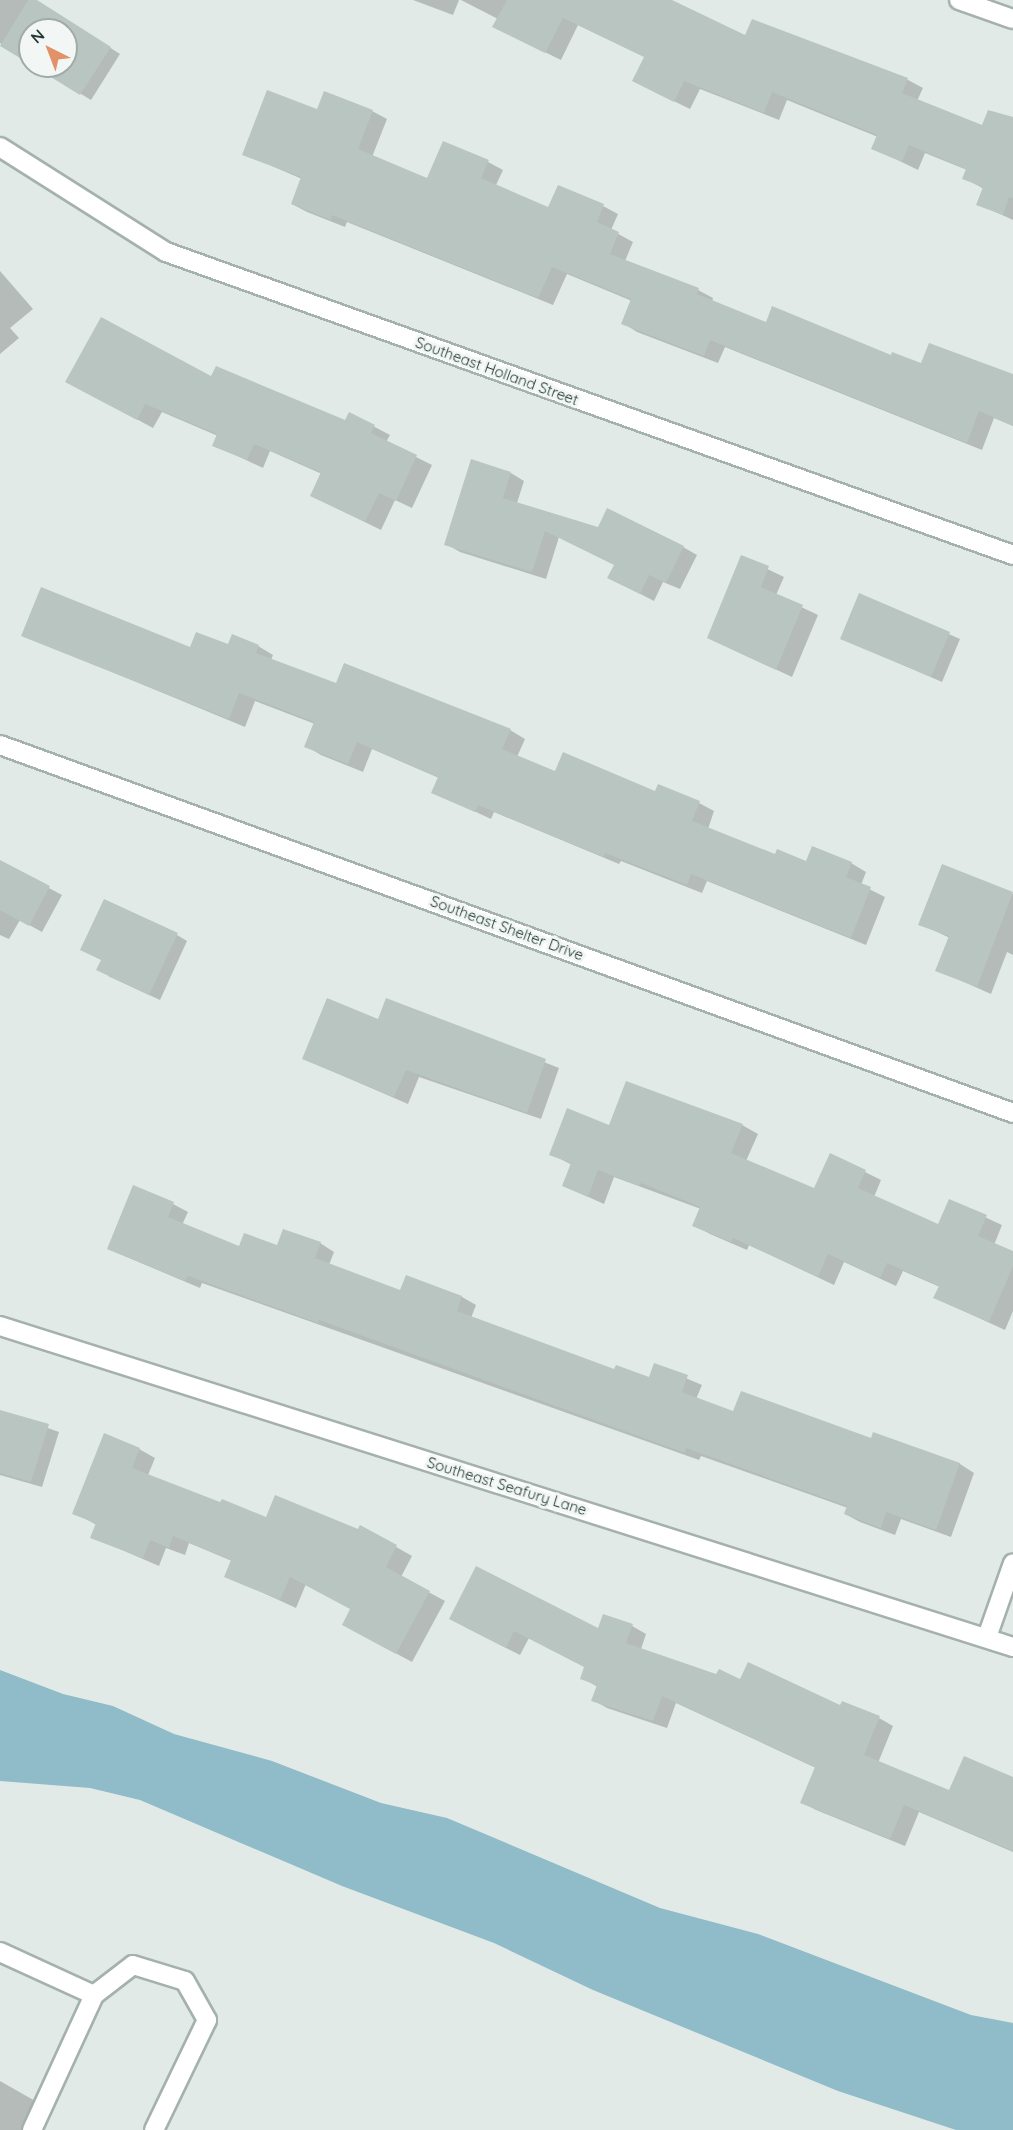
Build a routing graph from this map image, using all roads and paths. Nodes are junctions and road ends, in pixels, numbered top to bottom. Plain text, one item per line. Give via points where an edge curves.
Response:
1 (959, 0) edge
2 (1013, 19) edge
3 (0, 147) edge
4 (1013, 555) edge
5 (0, 745) edge
6 (1013, 1113) edge
7 (0, 1326) edge
8 (1013, 1563) edge
9 (987, 1637) junction
10 (1013, 1647) edge
11 (0, 1952) edge
12 (94, 1995) junction
13 (32, 2130) edge
14 (154, 2130) edge

1 - 2 street
3 - 4 street, Southeast Holland Street via 166,252
5 - 6 street, Southeast Shelter Drive
7 - 9 street, Southeast Seafury Lane
8 - 9 street
9 - 10 street, Southeast Seafury Lane
11 - 12 street
12 - 13 street
12 - 14 street via 133,1965 185,1981 207,2019

